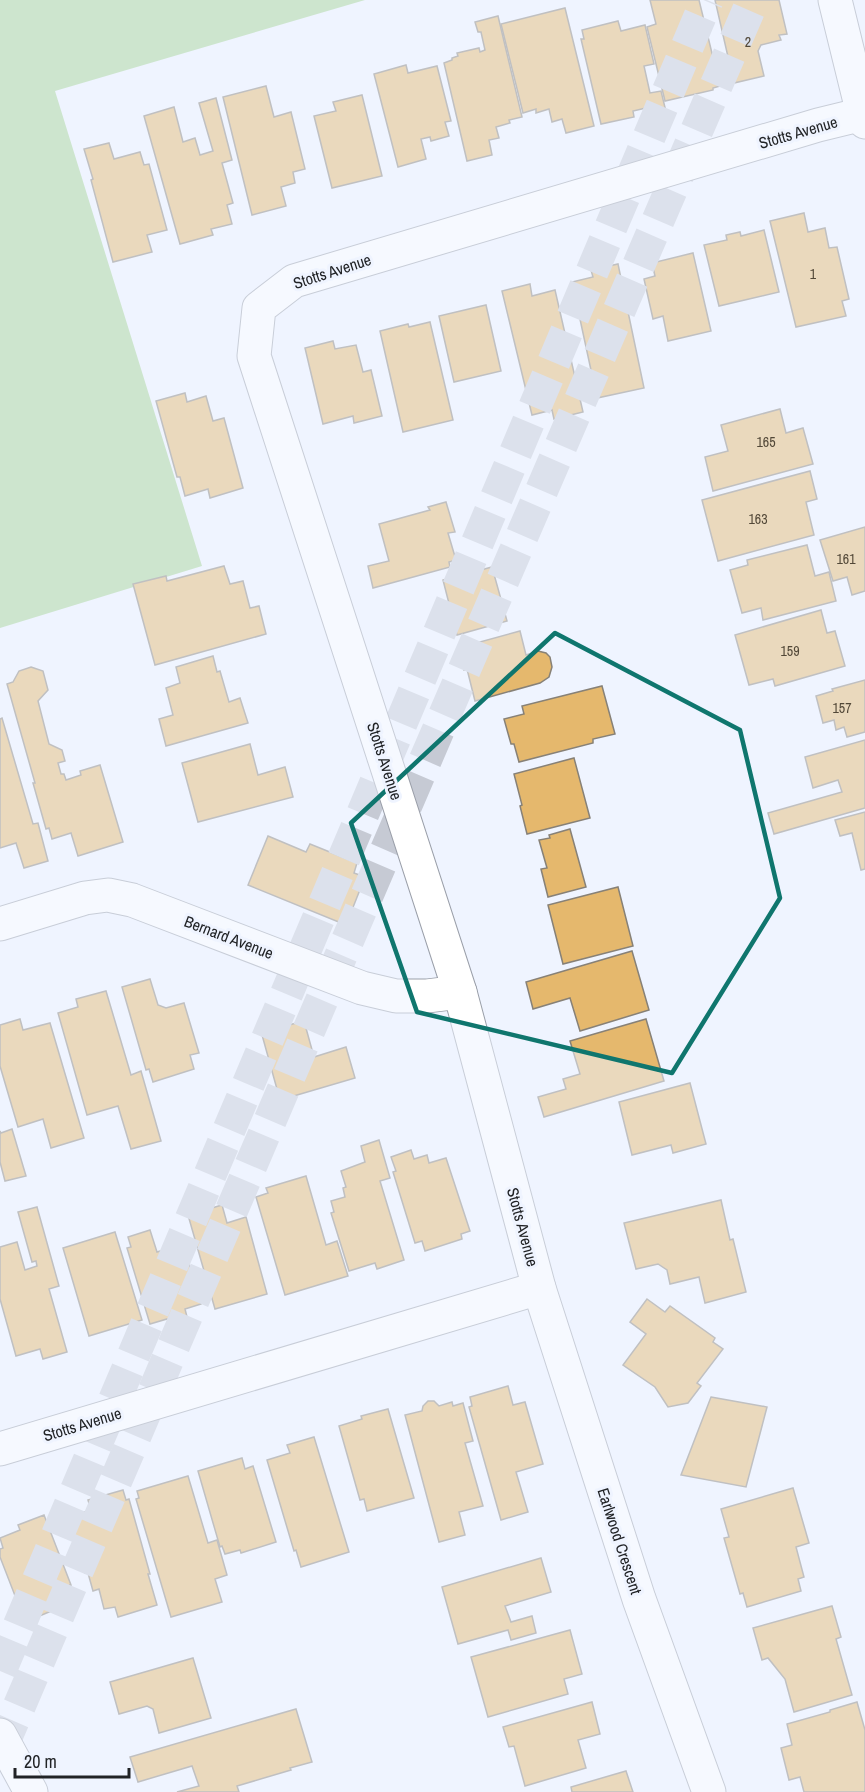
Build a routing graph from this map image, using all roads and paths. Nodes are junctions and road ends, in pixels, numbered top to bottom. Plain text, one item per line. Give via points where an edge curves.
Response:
1 (835, 0) edge
2 (864, 118) edge
3 (0, 924) edge
4 (460, 992) junction
5 (539, 1288) junction
6 (0, 1449) edge
7 (0, 1735) edge
8 (31, 1792) edge
9 (709, 1792) edge

1 - 2 street
2 - 4 street, Stotts Avenue via 818,125 294,281 259,308 254,356
3 - 4 street, Bernard Avenue via 108,895 132,900 362,988 396,996
4 - 5 street, Stotts Avenue
5 - 6 street, Stotts Avenue
5 - 9 street, Earlwood Crescent via 639,1599
7 - 8 street

